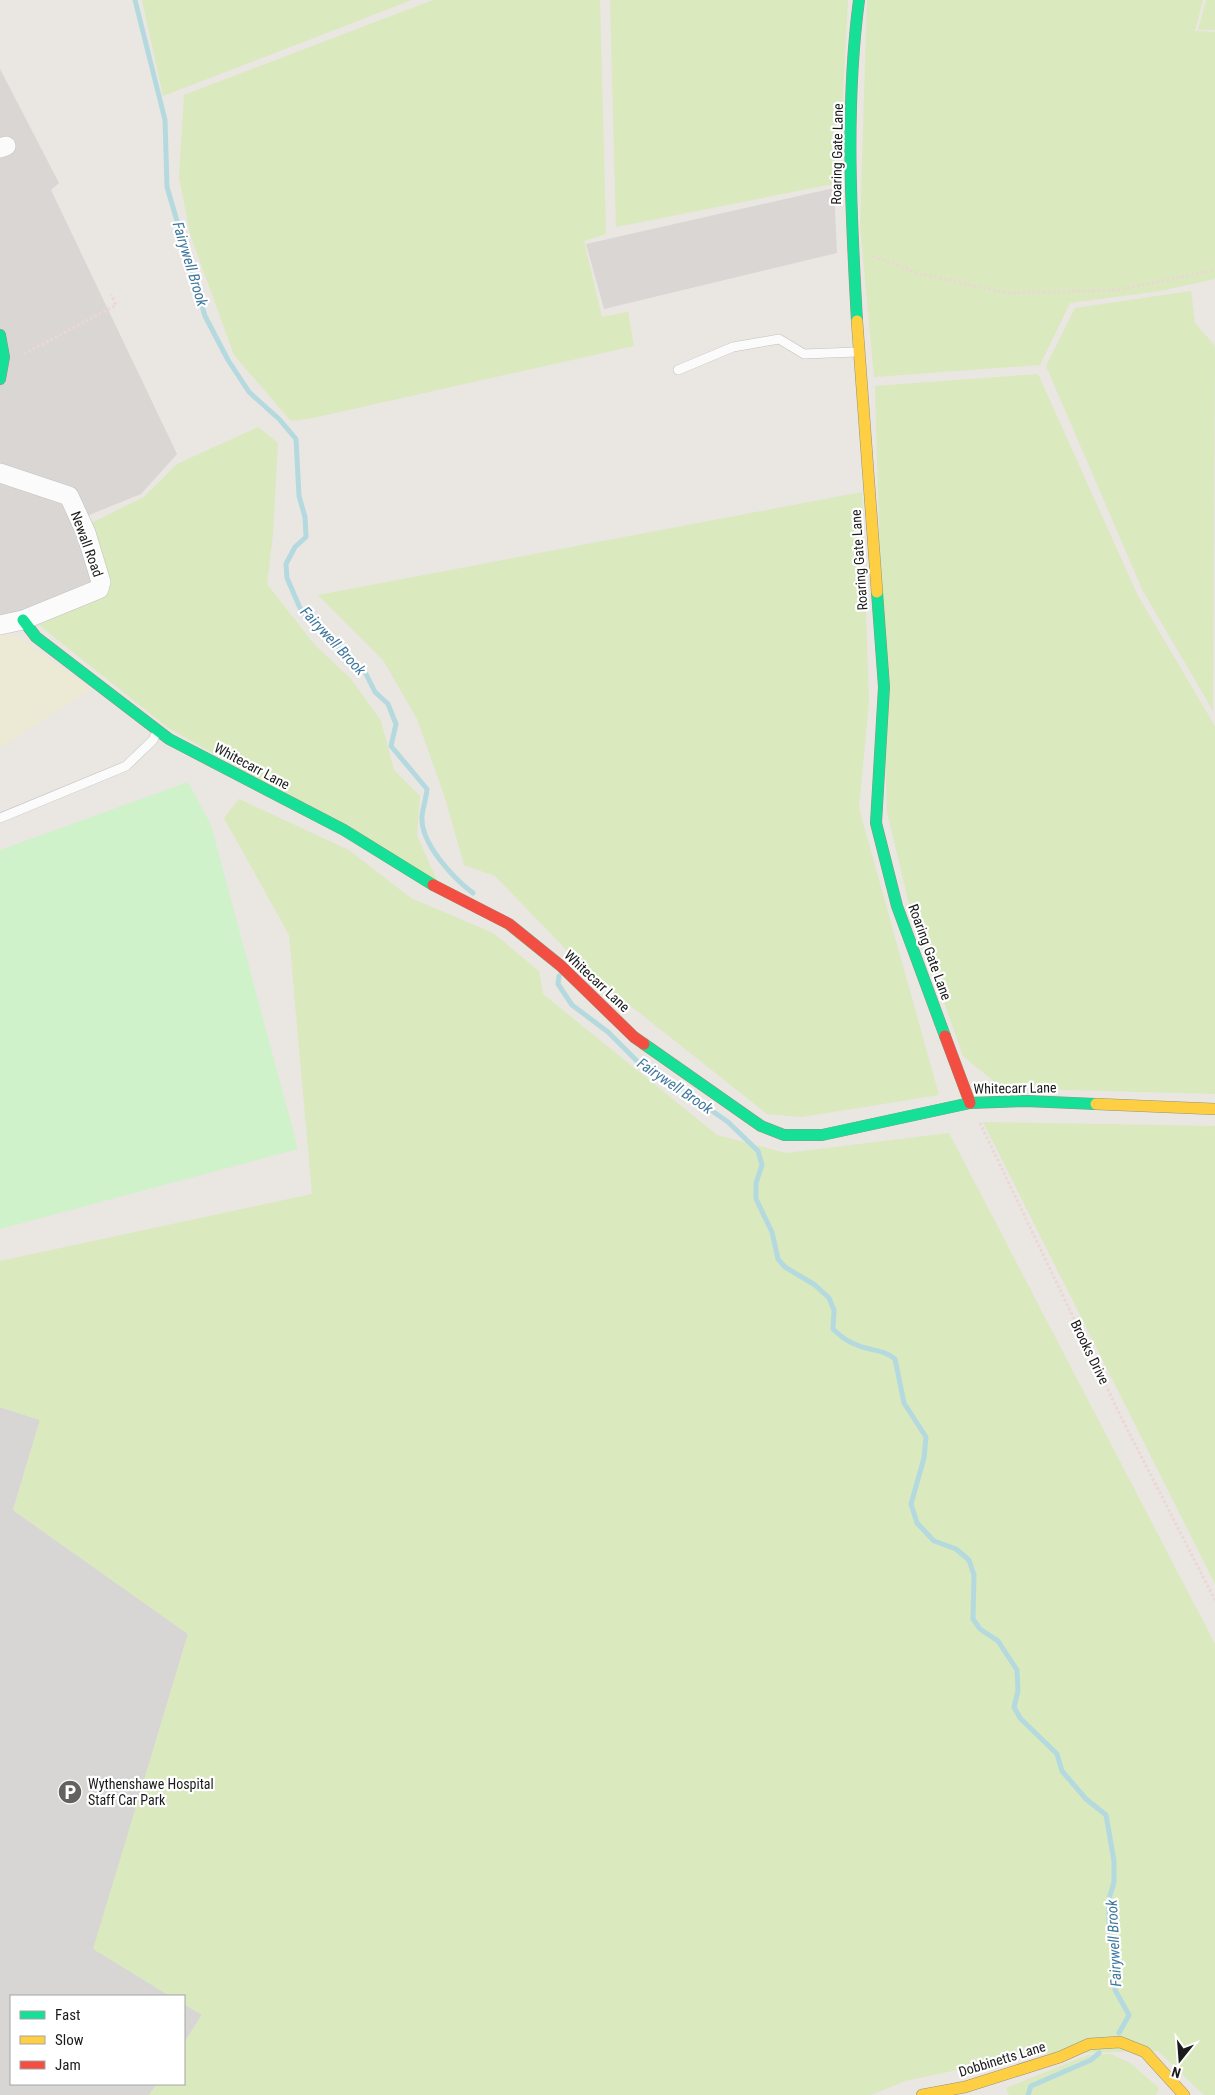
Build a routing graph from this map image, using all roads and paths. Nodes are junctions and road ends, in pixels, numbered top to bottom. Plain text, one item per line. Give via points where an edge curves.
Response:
1 (859, 0) edge
2 (853, 248) junction
3 (1215, 270) edge
4 (111, 294) dead end
5 (0, 334) edge
6 (858, 351) junction
7 (4, 363) junction
8 (678, 370) dead end
9 (0, 379) edge
10 (0, 473) edge
11 (23, 620) junction
12 (0, 625) edge
13 (157, 730) junction
14 (0, 818) edge
15 (970, 1102) junction
16 (1215, 1109) edge
17 (1215, 1600) edge
18 (922, 2095) edge
19 (1184, 2095) edge

1 - 2 street, Roaring Gate Lane via 854,37 850,189
2 - 3 path via 920,274 1007,293 1118,290
2 - 6 street, Roaring Gate Lane
4 - 7 path via 116,305
5 - 7 street via 5,348
6 - 8 lane via 804,354 779,338 733,347
6 - 15 street, Roaring Gate Lane via 884,687 876,823 897,906
7 - 9 street
10 - 11 street, Newall Road via 69,496 86,533 101,582 99,589
11 - 12 street, Newall Road
11 - 13 street, Whitecarr Lane via 36,637
13 - 14 lane via 153,740 126,766
13 - 15 street, Whitecarr Lane via 168,739 344,830 451,896 509,924 561,966 634,1036 761,1126 784,1135 822,1135
15 - 16 street, Whitecarr Lane via 1026,1101
15 - 17 path, Brooks Drive via 1122,1419
18 - 19 street, Dobbinetts Lane via 965,2088 1060,2057 1089,2044 1120,2042 1145,2052

